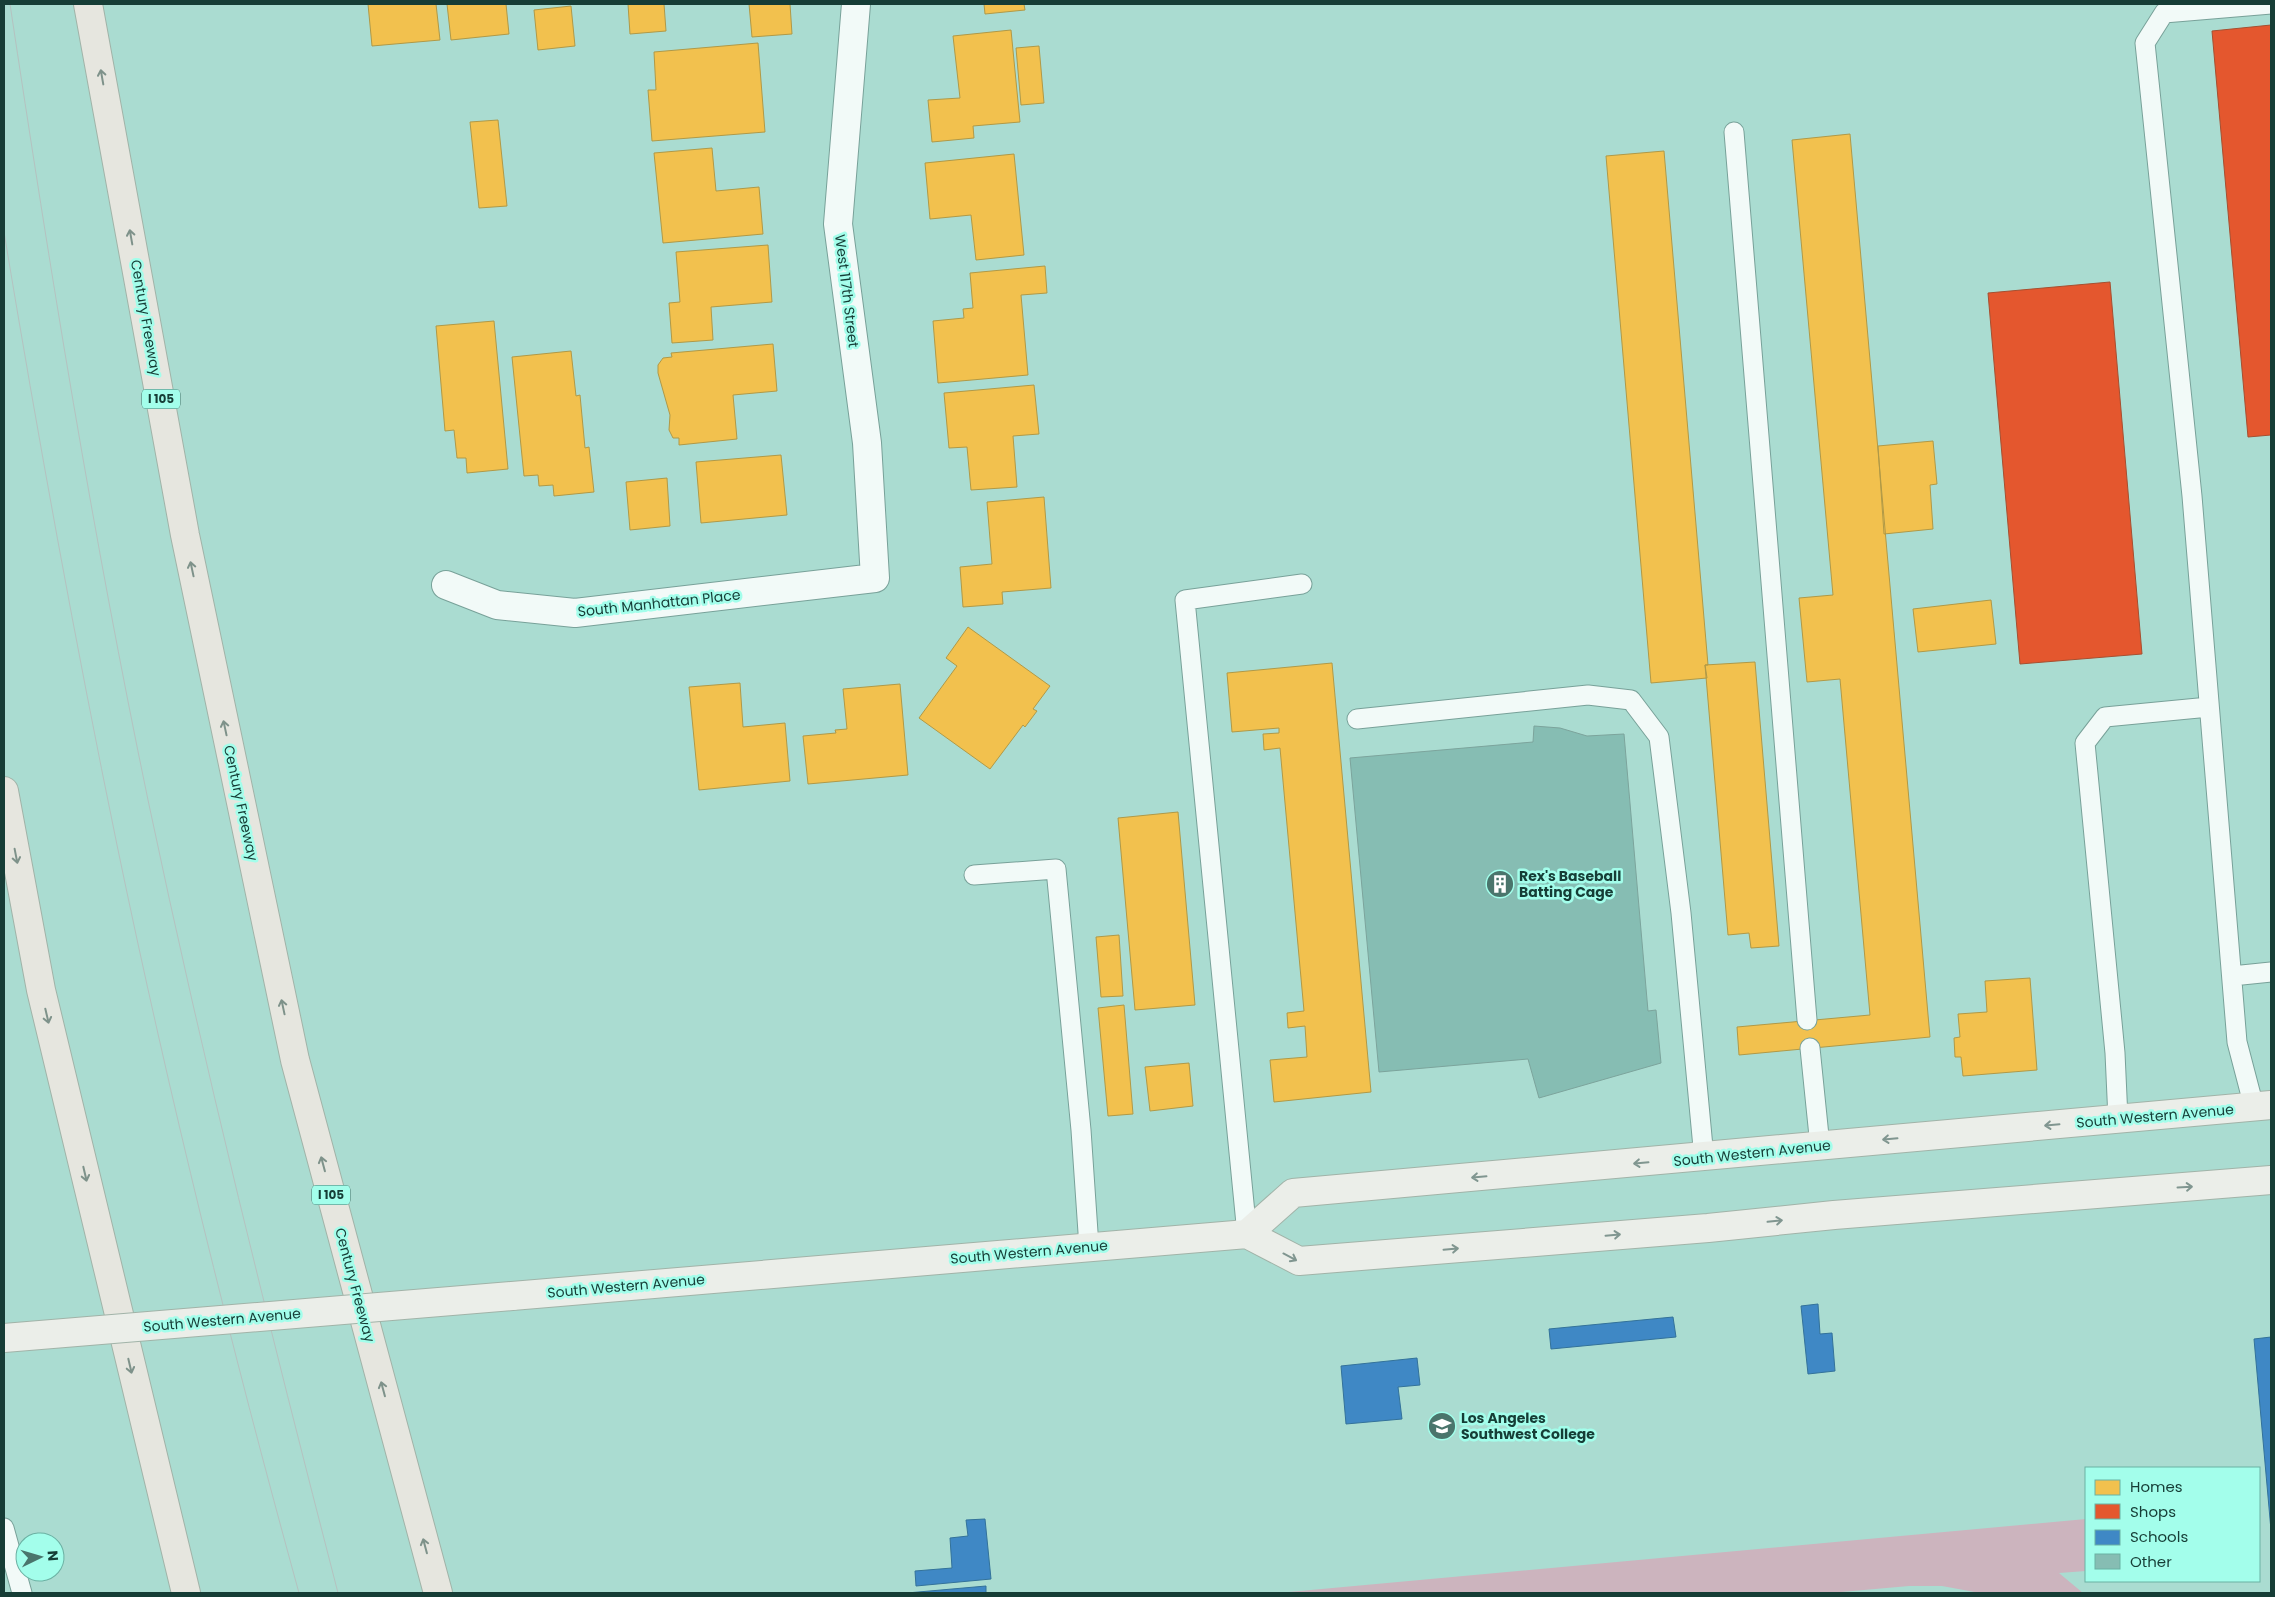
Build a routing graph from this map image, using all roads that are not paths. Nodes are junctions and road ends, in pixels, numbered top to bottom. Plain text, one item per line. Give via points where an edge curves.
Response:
1 (88, 4) edge
2 (856, 4) edge
3 (2271, 4) edge
4 (1734, 132) dead end
5 (875, 578) joint
6 (1302, 584) dead end
7 (446, 585) dead end
8 (2209, 707) junction
9 (1357, 719) dead end
10 (4, 791) edge
11 (974, 875) dead end
12 (2271, 972) edge
13 (2232, 976) junction
14 (1807, 1020) dead end
15 (1810, 1048) dead end
16 (2263, 1106) edge
17 (2118, 1120) junction
18 (1820, 1146) junction
19 (1704, 1158) junction
20 (2271, 1180) edge
21 (1247, 1234) junction
22 (1089, 1248) junction
23 (4, 1338) edge
24 (4, 1528) edge
25 (22, 1593) edge
26 (186, 1593) edge
27 (438, 1593) edge

27 -> 1 highway, Century Freeway / I 105 via 295,1060 185,535
2 - 5 street, West 117th Street via 838,224 867,443
3 - 8 lane via 2164,13 2144,43 2192,496
4 - 14 lane
5 - 7 street, South Manhattan Place via 575,613 497,605
6 - 21 lane via 1185,600
8 - 13 lane
8 - 17 lane via 2105,716 2085,743 2115,1054
9 - 19 lane via 1588,696 1631,700 1659,738 1681,913
10 -> 26 highway via 41,990
11 - 22 lane via 1056,869
12 - 13 lane
13 - 16 lane via 2237,1042
15 - 18 lane
16 - 17 main road, South Western Avenue
17 -> 18 main road, South Western Avenue
18 - 19 main road, South Western Avenue
19 -> 21 main road, South Western Avenue via 1293,1193
21 -> 20 main road via 1299,1261
21 - 22 main road, South Western Avenue
22 - 23 main road, South Western Avenue, bridge
24 - 25 lane

